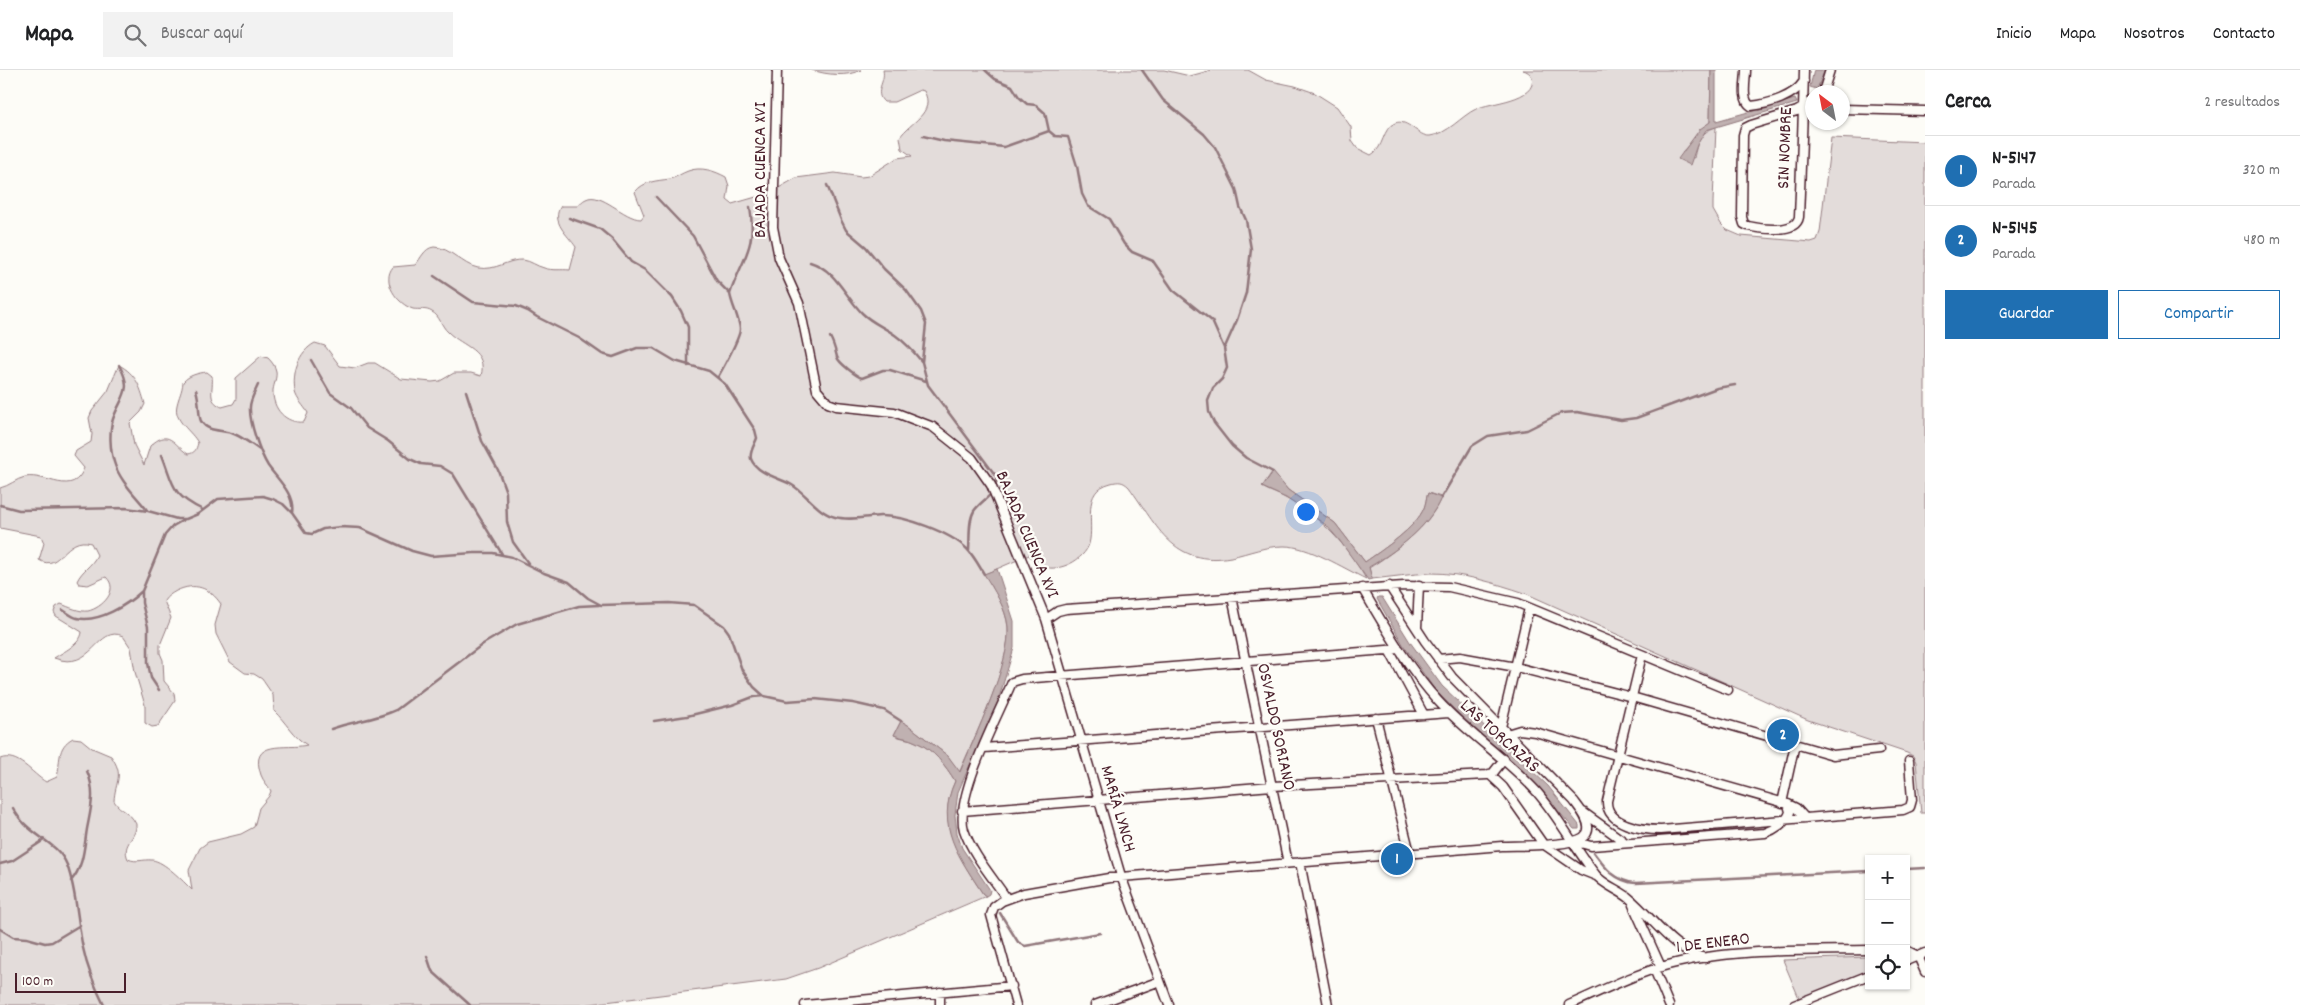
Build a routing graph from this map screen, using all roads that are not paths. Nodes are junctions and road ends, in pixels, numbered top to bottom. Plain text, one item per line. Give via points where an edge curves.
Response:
1 (777, 70) edge
2 (1746, 70) edge
3 (1804, 70) edge
4 (1809, 70) edge
5 (1830, 70) edge
6 (1804, 82) junction
7 (1825, 85) edge
8 (1803, 108) junction
9 (1850, 109) edge
10 (1925, 111) edge
11 (1419, 585) junction
12 (1389, 586) junction
13 (1362, 588) junction
14 (1232, 597) junction
15 (1529, 608) junction
16 (1046, 619) junction
17 (1416, 628) junction
18 (1400, 649) junction
19 (1389, 650) junction
20 (1642, 655) junction
21 (1438, 659) junction
22 (1246, 662) junction
23 (1516, 667) junction
24 (1062, 676) junction
25 (1728, 690) dead end
26 (1632, 698) junction
27 (1449, 713) junction
28 (1424, 714) junction
29 (1376, 718) junction
30 (1260, 727) junction
31 (1501, 728) junction
32 (1507, 734) junction
33 (1082, 741) junction
34 (1795, 744) junction
35 (984, 748) junction
36 (1879, 750) dead end
37 (1618, 756) junction
38 (1504, 759) junction
39 (1909, 761) dead end
40 (1489, 774) junction
41 (1392, 780) junction
42 (1272, 786) junction
43 (1099, 800) junction
44 (1785, 803) junction
45 (962, 811) junction
46 (1581, 811) junction
47 (1805, 818) junction
48 (1786, 820) junction
49 (1573, 841) junction
50 (1543, 844) junction
51 (1626, 844) junction
52 (1410, 853) junction
53 (1300, 862) junction
54 (1288, 863) junction
55 (1121, 876) junction
56 (1596, 876) junction
57 (1628, 897) junction
58 (1007, 899) junction
59 (1865, 950) edge
60 (1921, 955) edge
61 (1705, 958) junction
62 (1657, 968) junction
63 (1925, 972) edge
64 (1865, 978) edge
65 (1160, 982) junction
66 (1012, 986) junction
67 (940, 992) junction
68 (1806, 1003) edge
69 (826, 1004) edge
70 (805, 1005) edge
71 (940, 1005) edge
72 (1016, 1005) edge
73 (1094, 1005) edge
74 (1169, 1005) edge
75 (1328, 1005) edge
76 (1569, 1005) edge
77 (1670, 1005) edge
78 (1794, 1005) edge

1 - 16 street, BAJADA CUENCA XVI via 774,236 779,258 799,304 818,390 828,403 836,406 894,412 920,421 946,435 972,458 991,484
2 - 6 street via 1747,103 1753,106 1784,97
3 - 6 street, SIN NOMBRE
4 - 6 street
5 - 7 street
6 - 8 street, SIN NOMBRE
8 - 8 street, SIN NOMBRE via 1745,128 1744,224 1751,227 1795,226 1799,217
9 - 10 street
11 - 12 street
11 - 15 street via 1465,590
11 - 17 street
12 - 13 street
12 - 17 street
13 - 14 street
13 - 18 street, LAS TORCAZAS
14 - 16 street via 1066,609
14 - 22 street, OSVALDO SORIANO
15 - 20 street
15 - 23 street
16 - 24 street, MARÍA LYNCH
17 - 21 street
18 - 19 street
18 - 27 street, LAS TORCAZAS
19 - 22 street
19 - 28 street
20 - 25 street
20 - 26 street
21 - 23 street via 1460,657
21 - 31 street
22 - 24 street
22 - 30 street, OSVALDO SORIANO
23 - 26 street
23 - 31 street
24 - 33 street, MARÍA LYNCH
24 - 35 street via 1012,682
26 - 34 street
26 - 37 street
27 - 28 street
27 - 38 street, LAS TORCAZAS
28 - 29 street
29 - 30 street
29 - 41 street
30 - 33 street
30 - 42 street, OSVALDO SORIANO
31 - 32 street
32 - 37 street via 1530,731
32 - 46 street
33 - 35 street
33 - 43 street, MARÍA LYNCH
34 - 36 street via 1833,755
34 - 44 street
35 - 45 street via 965,792
37 - 44 street
37 - 48 street via 1607,806 1614,817 1633,826 1660,830
38 - 40 street
38 - 49 street, LAS TORCAZAS via 1546,802
39 - 47 street via 1912,800 1906,809
40 - 41 street
40 - 50 street via 1514,802
41 - 42 street
41 - 52 street
42 - 43 street
42 - 54 street, OSVALDO SORIANO
43 - 45 street
43 - 55 street, MARÍA LYNCH
44 - 47 street via 1796,808
44 - 48 street via 1790,812
45 - 58 street via 966,836
46 - 49 street via 1588,831
46 - 51 street
47 - 48 street
48 - 51 street via 1765,833
49 - 50 street
49 - 51 street via 1591,846
49 - 56 street, LAS TORCAZAS
50 - 52 street
50 - 56 street via 1581,870
52 - 53 street
53 - 54 street
53 - 75 street
54 - 55 street
55 - 58 street via 1033,890
55 - 65 street, MARÍA LYNCH
56 - 57 street, LAS TORCAZAS
57 - 61 street, LAS TORCAZAS via 1678,946
57 - 62 street, LAS TORCAZAS
58 - 66 street via 994,907 991,919
59 - 61 street, 1 DE ENERO via 1782,951
60 - 63 street
61 - 62 street, 1 DE ENERO
62 - 76 street, 1 DE ENERO
62 - 77 street, LAS TORCAZAS
64 - 68 street
65 - 73 street
65 - 74 street, MARÍA LYNCH
66 - 67 street
66 - 72 street
67 - 69 street
67 - 71 street
68 - 78 street
69 - 70 street

